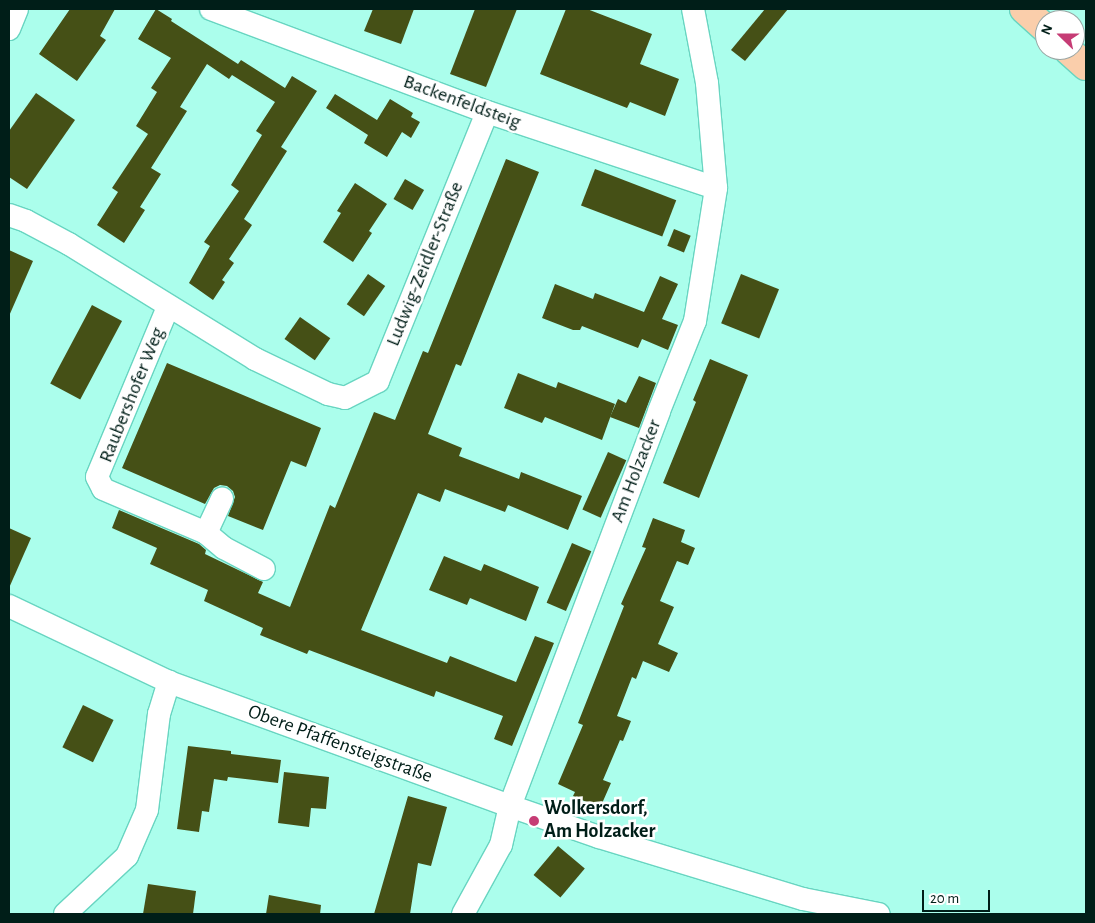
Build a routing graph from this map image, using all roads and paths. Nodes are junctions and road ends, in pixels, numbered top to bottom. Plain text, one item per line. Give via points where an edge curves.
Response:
1 (17, 9) edge
2 (211, 9) edge
3 (693, 9) edge
4 (1024, 9) edge
5 (1035, 19) edge
6 (9, 29) edge
7 (487, 112) junction
8 (716, 188) junction
9 (9, 215) edge
10 (168, 307) junction
11 (345, 398) joint
12 (222, 498) dead end
13 (206, 534) junction
14 (264, 569) dead end
15 (9, 606) edge
16 (169, 682) junction
17 (510, 806) junction
18 (65, 914) edge
19 (463, 914) edge
20 (879, 914) edge

1 - 6 street
2 - 7 street, Backenfeldsteig
3 - 8 street, Am Holzacker via 708,90
4 - 5 main road
7 - 8 street, Backenfeldsteig
7 - 11 street, Ludwig-Zeidler-Straße via 378,381
8 - 17 street, Am Holzacker via 695,321
9 - 10 street, Raubershofer Weg via 69,244
10 - 11 street, Raubershofer Weg via 255,359 328,394
10 - 13 street, Raubershofer Weg via 98,477 103,489
12 - 13 street
13 - 14 street, Raubershofer Weg via 224,548
15 - 16 street, Obere Pfaffensteigstraße
16 - 17 street, Obere Pfaffensteigstraße
16 - 18 street via 159,714 147,810 127,856
17 - 19 street, Am Holzacker via 501,845
17 - 20 street, Obere Pfaffensteigstraße via 599,837 803,899

